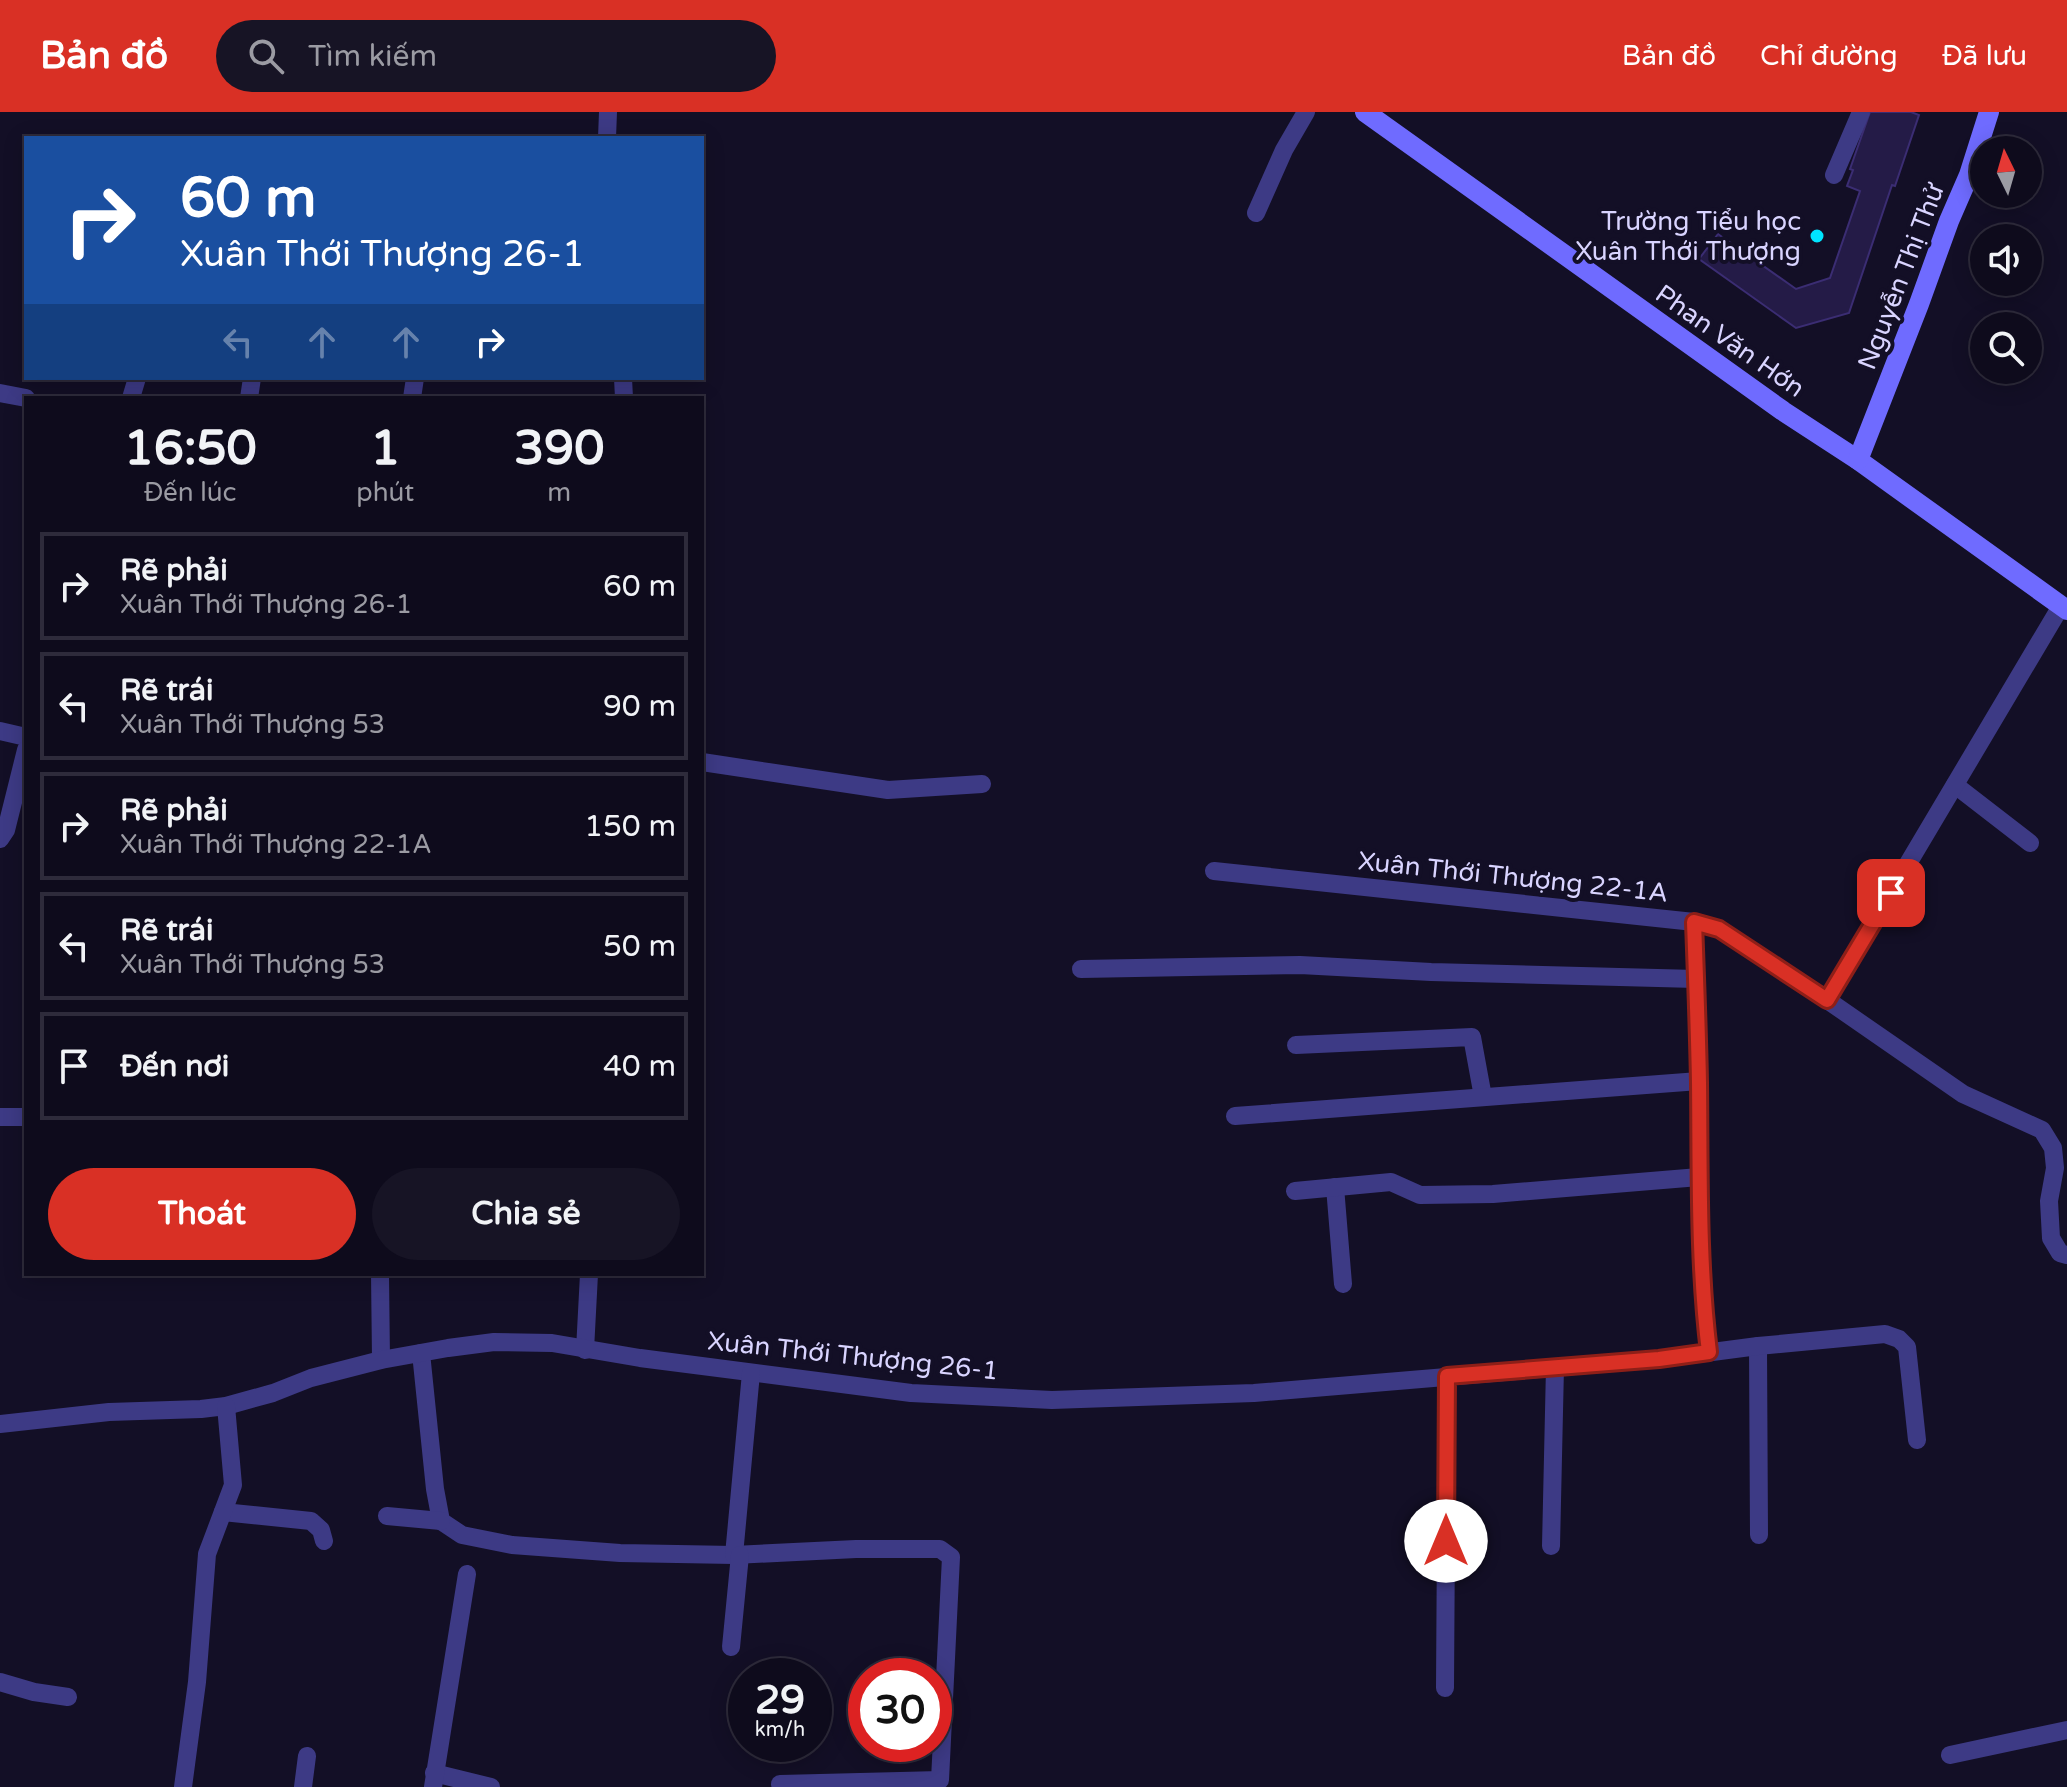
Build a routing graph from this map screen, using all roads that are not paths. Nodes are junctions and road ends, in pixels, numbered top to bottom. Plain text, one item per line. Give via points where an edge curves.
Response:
1 (608, 112) edge
2 (1306, 112) edge
3 (1365, 112) edge
4 (1861, 112) edge
5 (1989, 112) edge
6 (607, 136) edge
7 (1834, 175) dead end
8 (1256, 213) dead end
9 (0, 393) edge
10 (24, 398) edge
11 (1858, 460) junction
12 (2064, 608) edge
13 (0, 731) edge
14 (24, 737) edge
15 (24, 758) edge
16 (704, 762) edge
17 (982, 784) dead end
18 (1955, 785) junction
19 (0, 839) edge
20 (2030, 843) dead end
21 (1214, 871) dead end
22 (1694, 922) junction
23 (1081, 969) dead end
24 (1696, 979) junction
25 (1827, 1000) junction
26 (1296, 1045) dead end
27 (1699, 1081) junction
28 (1483, 1097) junction
29 (1235, 1116) dead end
30 (0, 1117) edge
31 (24, 1117) edge
32 (1699, 1177) junction
33 (1335, 1187) junction
34 (1295, 1191) dead end
35 (2067, 1255) edge
36 (380, 1276) edge
37 (589, 1276) edge
38 (1343, 1284) dead end
39 (1758, 1346) junction
40 (585, 1350) junction
41 (1709, 1352) junction
42 (421, 1353) junction
43 (381, 1360) junction
44 (1555, 1367) junction
45 (751, 1373) junction
46 (1447, 1376) junction
47 (226, 1406) junction
48 (0, 1424) edge
49 (1917, 1440) dead end
50 (223, 1512) junction
51 (387, 1516) dead end
52 (441, 1521) junction
53 (1759, 1535) dead end
54 (324, 1541) dead end
55 (1551, 1546) dead end
56 (737, 1555) junction
57 (467, 1574) dead end
58 (731, 1647) dead end
59 (0, 1682) edge
60 (1445, 1688) dead end
61 (68, 1697) dead end
62 (2067, 1730) edge
63 (1950, 1755) dead end
64 (307, 1756) dead end
65 (434, 1780) edge
66 (780, 1784) dead end
67 (183, 1787) edge
68 (303, 1787) edge
69 (491, 1787) edge

1 - 6 street
2 - 8 street
3 - 11 main road, Phan Văn Hớn
4 - 7 street
5 - 11 main road, Nguyễn Thị Thử
9 - 10 street
11 - 12 main road, Phan Văn Hớn
12 - 18 street
13 - 14 street
15 - 19 street
16 - 17 street via 888,790
18 - 20 street
18 - 25 street
21 - 22 street, Xuân Thới Thượng 22-1A
22 - 24 street
22 - 25 street, Xuân Thới Thượng 22-1A via 1719,929
23 - 24 street via 1300,965
24 - 27 street
25 - 35 street, Xuân Thới Thượng 22-1A via 1963,1094 2042,1130 2053,1148 2055,1168 2049,1201 2051,1238
26 - 28 street via 1472,1037
27 - 28 street
27 - 32 street
28 - 29 street
30 - 31 street
32 - 33 street via 1493,1194 1420,1195 1391,1182
32 - 41 street
33 - 34 street
33 - 38 street
36 - 43 street
37 - 40 street
39 - 41 street, Xuân Thới Thượng 26-1
39 - 49 street, Xuân Thới Thượng 26-1 via 1885,1334 1899,1339 1907,1347
39 - 53 street
40 - 42 street, Xuân Thới Thượng 26-1 via 552,1343 494,1342
40 - 45 street, Xuân Thới Thượng 26-1
41 - 44 street, Xuân Thới Thượng 26-1
42 - 43 street, Xuân Thới Thượng 26-1
42 - 52 street
43 - 47 street, Xuân Thới Thượng 26-1
44 - 46 street, Xuân Thới Thượng 26-1
44 - 55 street
45 - 46 street, Xuân Thới Thượng 26-1 via 911,1393 1052,1400 1254,1393
45 - 56 street
46 - 60 street
47 - 48 street, Xuân Thới Thượng 26-1
47 - 50 street via 233,1485
50 - 54 street via 311,1521
50 - 67 street via 207,1554
51 - 52 street
52 - 56 street via 462,1535 512,1545
56 - 58 street
56 - 66 street via 940,1549 951,1557 940,1780
57 - 65 street
59 - 61 street
62 - 63 street
64 - 68 street
65 - 69 street

